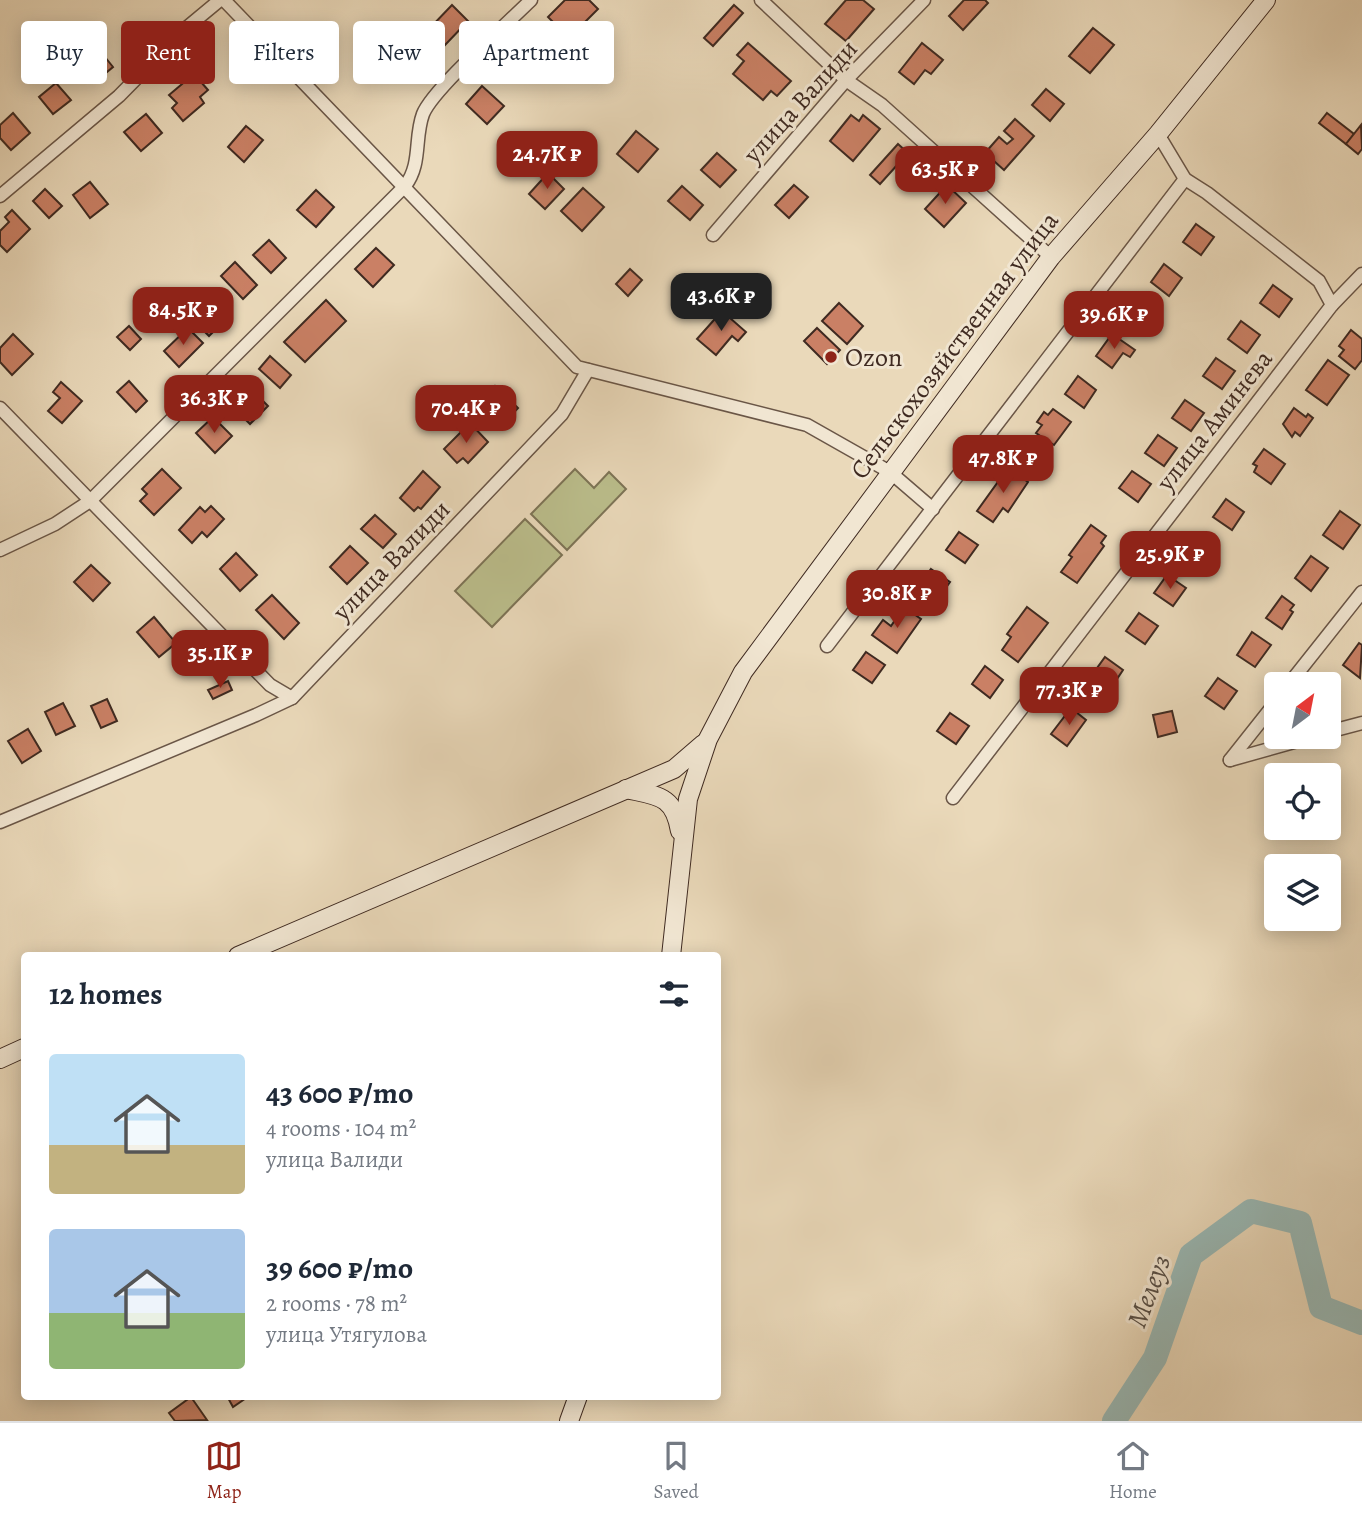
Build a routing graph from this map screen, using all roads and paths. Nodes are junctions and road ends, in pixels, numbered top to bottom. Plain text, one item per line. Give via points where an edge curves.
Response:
1 (222, 0) edge
2 (531, 0) edge
3 (761, 0) edge
4 (924, 0) edge
5 (1266, 0) edge
6 (846, 80) junction
7 (1158, 134) junction
8 (1185, 179) junction
9 (405, 186) junction
10 (0, 196) edge
11 (713, 235) dead end
12 (1051, 257) junction
13 (1362, 274) edge
14 (1332, 305) junction
15 (587, 370) junction
16 (0, 408) edge
17 (890, 472) junction
18 (90, 501) junction
19 (933, 509) junction
20 (0, 551) edge
21 (1362, 592) edge
22 (827, 646) dead end
23 (1299, 672) edge
24 (292, 698) junction
25 (1264, 717) edge
26 (1362, 723) edge
27 (1341, 729) edge
28 (708, 739) junction
29 (1269, 749) edge
30 (626, 789) junction
31 (953, 798) dead end
32 (0, 822) edge
33 (683, 848) junction
34 (247, 952) edge
35 (671, 952) edge
36 (21, 1049) edge
37 (0, 1059) edge
38 (577, 1400) edge
39 (569, 1421) edge

1 - 9 street
1 - 10 street
2 - 9 street via 438,93 424,114 416,165
3 - 6 street
4 - 6 street, улица Валиди
5 - 7 main road, Сельскохозяйственная улица
6 - 11 street, улица Валиди
6 - 12 street via 882,105
7 - 8 street
7 - 12 main road, Сельскохозяйственная улица
8 - 14 street via 1319,281
8 - 19 street
9 - 15 street via 577,367
9 - 18 street
12 - 17 main road, Сельскохозяйственная улица
13 - 14 street, улица Аминева
14 - 31 street, улица Аминева
15 - 17 street via 807,425
15 - 24 street, улица Валиди via 562,414
16 - 18 street
17 - 19 street
17 - 28 main road, Сельскохозяйственная улица via 743,672
18 - 20 street
18 - 24 street via 270,685
19 - 22 street
21 - 23 street
24 - 32 street, улица Валиди
25 - 29 street via 1230,760
26 - 27 street
28 - 30 main road via 674,769
28 - 33 main road via 688,799
30 - 33 main road via 660,797 674,806
30 - 34 main road
33 - 35 main road
36 - 37 main road
38 - 39 main road

